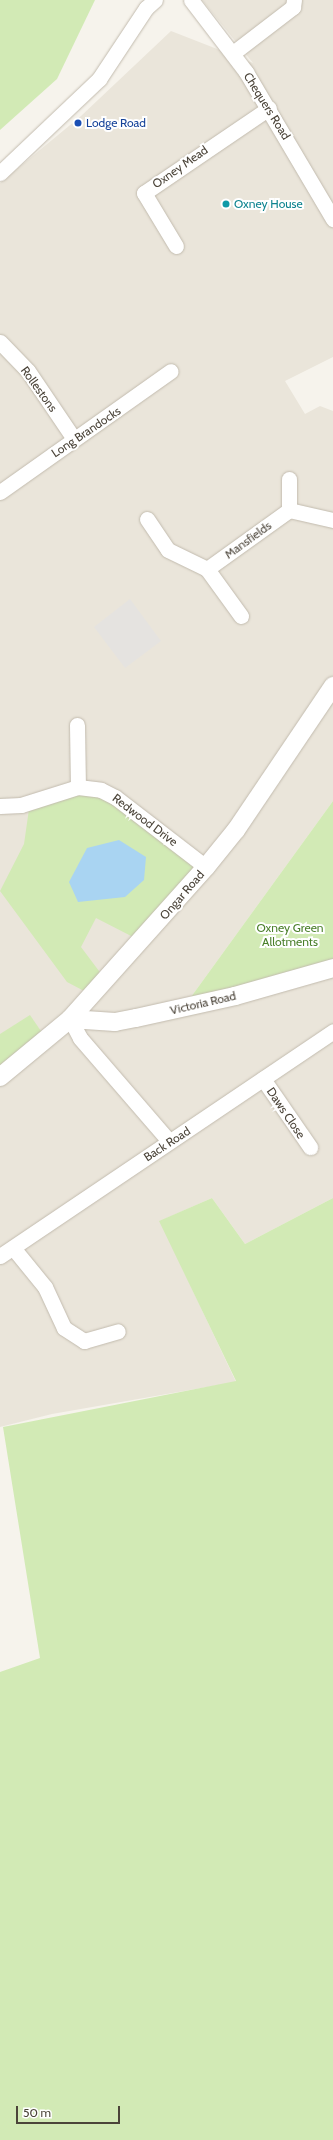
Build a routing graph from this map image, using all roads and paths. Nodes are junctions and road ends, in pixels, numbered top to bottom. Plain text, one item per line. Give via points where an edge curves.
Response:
1 (155, 0) edge
2 (191, 0) edge
3 (294, 0) edge
4 (233, 54) junction
5 (269, 108) junction
6 (0, 173) edge
7 (333, 219) edge
8 (176, 246) dead end
9 (0, 342) edge
10 (171, 371) dead end
11 (74, 439) junction
12 (289, 479) dead end
13 (0, 492) edge
14 (289, 510) junction
15 (147, 519) dead end
16 (333, 520) edge
17 (207, 569) junction
18 (241, 616) dead end
19 (333, 686) edge
20 (77, 725) dead end
21 (78, 787) junction
22 (0, 806) edge
23 (206, 867) junction
24 (333, 968) edge
25 (70, 1019) junction
26 (333, 1031) edge
27 (0, 1077) edge
28 (263, 1079) junction
29 (169, 1141) junction
30 (310, 1147) dead end
31 (14, 1249) junction
32 (0, 1256) edge
33 (118, 1331) dead end

1 - 6 street via 146,8 99,79
2 - 4 street, Chequers Road
3 - 4 street via 293,7
4 - 5 street, Chequers Road
5 - 7 street, Chequers Road
5 - 8 street, Oxney Mead via 144,193
9 - 11 street, Rollestons via 28,371
10 - 11 street, Long Brandocks
11 - 13 street, Long Brandocks
12 - 14 street
14 - 16 street
14 - 17 street, Mansfields
15 - 17 street via 168,550
17 - 18 street
19 - 23 street, Ongar Road via 236,830
20 - 21 street
21 - 22 street, Redwood Drive via 21,805
21 - 23 street, Redwood Drive via 102,790 115,797
23 - 25 street, Ongar Road
24 - 25 street, Victoria Road via 235,996 136,1018 115,1022
25 - 27 street, Ongar Road
25 - 29 street via 80,1038
26 - 28 street, Back Road
28 - 29 street, Back Road
28 - 30 street, Daws Close
29 - 31 street, Back Road
31 - 32 street, Back Road
31 - 33 street via 45,1287 64,1328 84,1341

